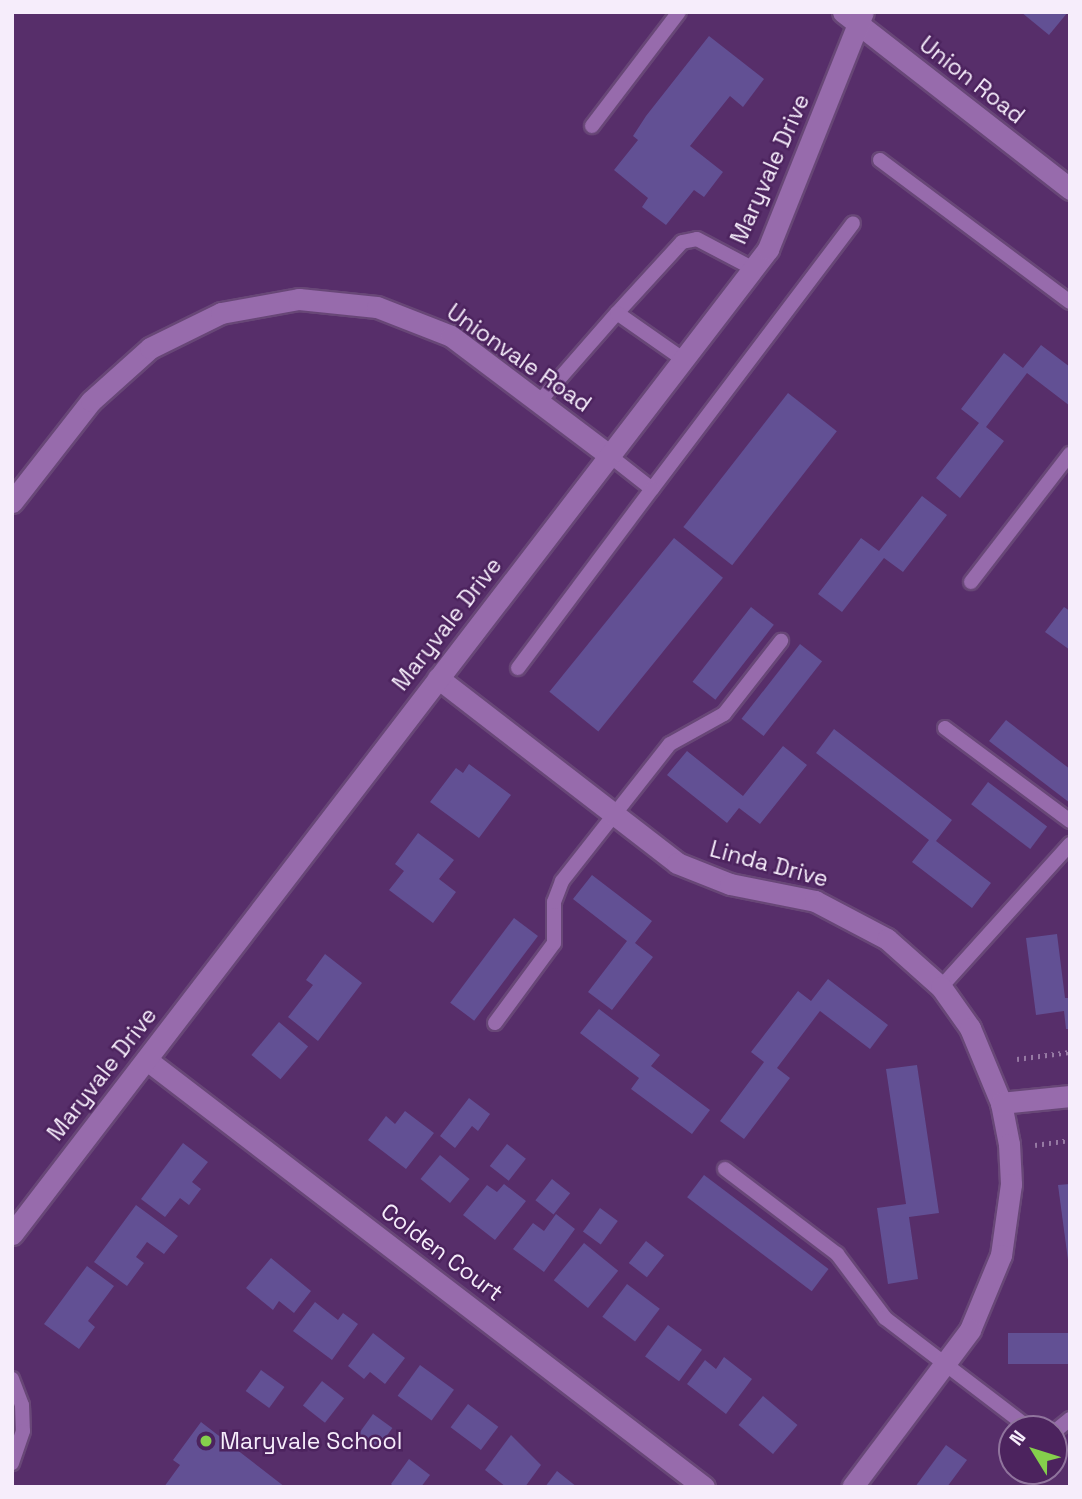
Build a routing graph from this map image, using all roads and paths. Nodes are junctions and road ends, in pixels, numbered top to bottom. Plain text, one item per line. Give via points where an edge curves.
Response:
1 (679, 12) edge
2 (843, 12) edge
3 (862, 19) edge
4 (592, 126) dead end
5 (880, 160) dead end
6 (1070, 189) edge
7 (853, 223) dead end
8 (754, 269) junction
9 (1070, 302) edge
10 (617, 313) junction
11 (684, 360) junction
12 (539, 402) junction
13 (1070, 454) edge
14 (610, 456) junction
15 (652, 489) junction
16 (12, 502) edge
17 (971, 582) dead end
18 (781, 641) dead end
19 (518, 668) dead end
20 (438, 678) junction
21 (945, 728) dead end
22 (615, 814) junction
23 (1070, 821) edge
24 (1070, 844) edge
25 (941, 987) junction
26 (495, 1023) dead end
27 (1070, 1052) edge
28 (1017, 1059) dead end
29 (147, 1060) junction
30 (1070, 1096) edge
31 (1001, 1103) junction
32 (1070, 1140) edge
33 (1035, 1144) dead end
34 (725, 1169) dead end
35 (12, 1234) edge
36 (946, 1363) junction
37 (12, 1378) edge
38 (1012, 1415) edge
39 (12, 1463) edge
40 (704, 1487) edge
41 (852, 1487) edge

1 - 4 lane
2 - 3 street, Union Road
3 - 6 street, Union Road
3 - 8 street, Maryvale Drive via 768,249
5 - 9 lane
7 - 15 lane
8 - 10 lane via 697,239 682,242
8 - 11 street, Maryvale Drive
10 - 11 lane
10 - 12 lane
11 - 14 street, Maryvale Drive
12 - 14 street, Unionvale Road
12 - 16 street, Unionvale Road via 451,336 415,319 338,300 259,304 184,328 118,372
13 - 17 lane
14 - 15 lane
14 - 20 street, Maryvale Drive
15 - 19 lane
18 - 22 lane via 724,714 670,744
20 - 22 street, Linda Drive
20 - 29 street, Maryvale Drive
21 - 23 lane
22 - 25 street, Linda Drive via 677,863 705,877 776,890 853,918 887,939
22 - 26 lane via 562,881 554,902 554,943
24 - 25 lane
25 - 31 street, Linda Drive via 970,1028
27 - 28 path
29 - 35 street, Maryvale Drive
29 - 40 street, Colden Court
30 - 31 street
31 - 36 street, Linda Drive via 1011,1184 1001,1255 970,1330
32 - 33 path
34 - 36 lane via 837,1254 885,1318
36 - 38 lane
36 - 41 street, Linda Drive
37 - 39 lane via 22,1405 23,1431

